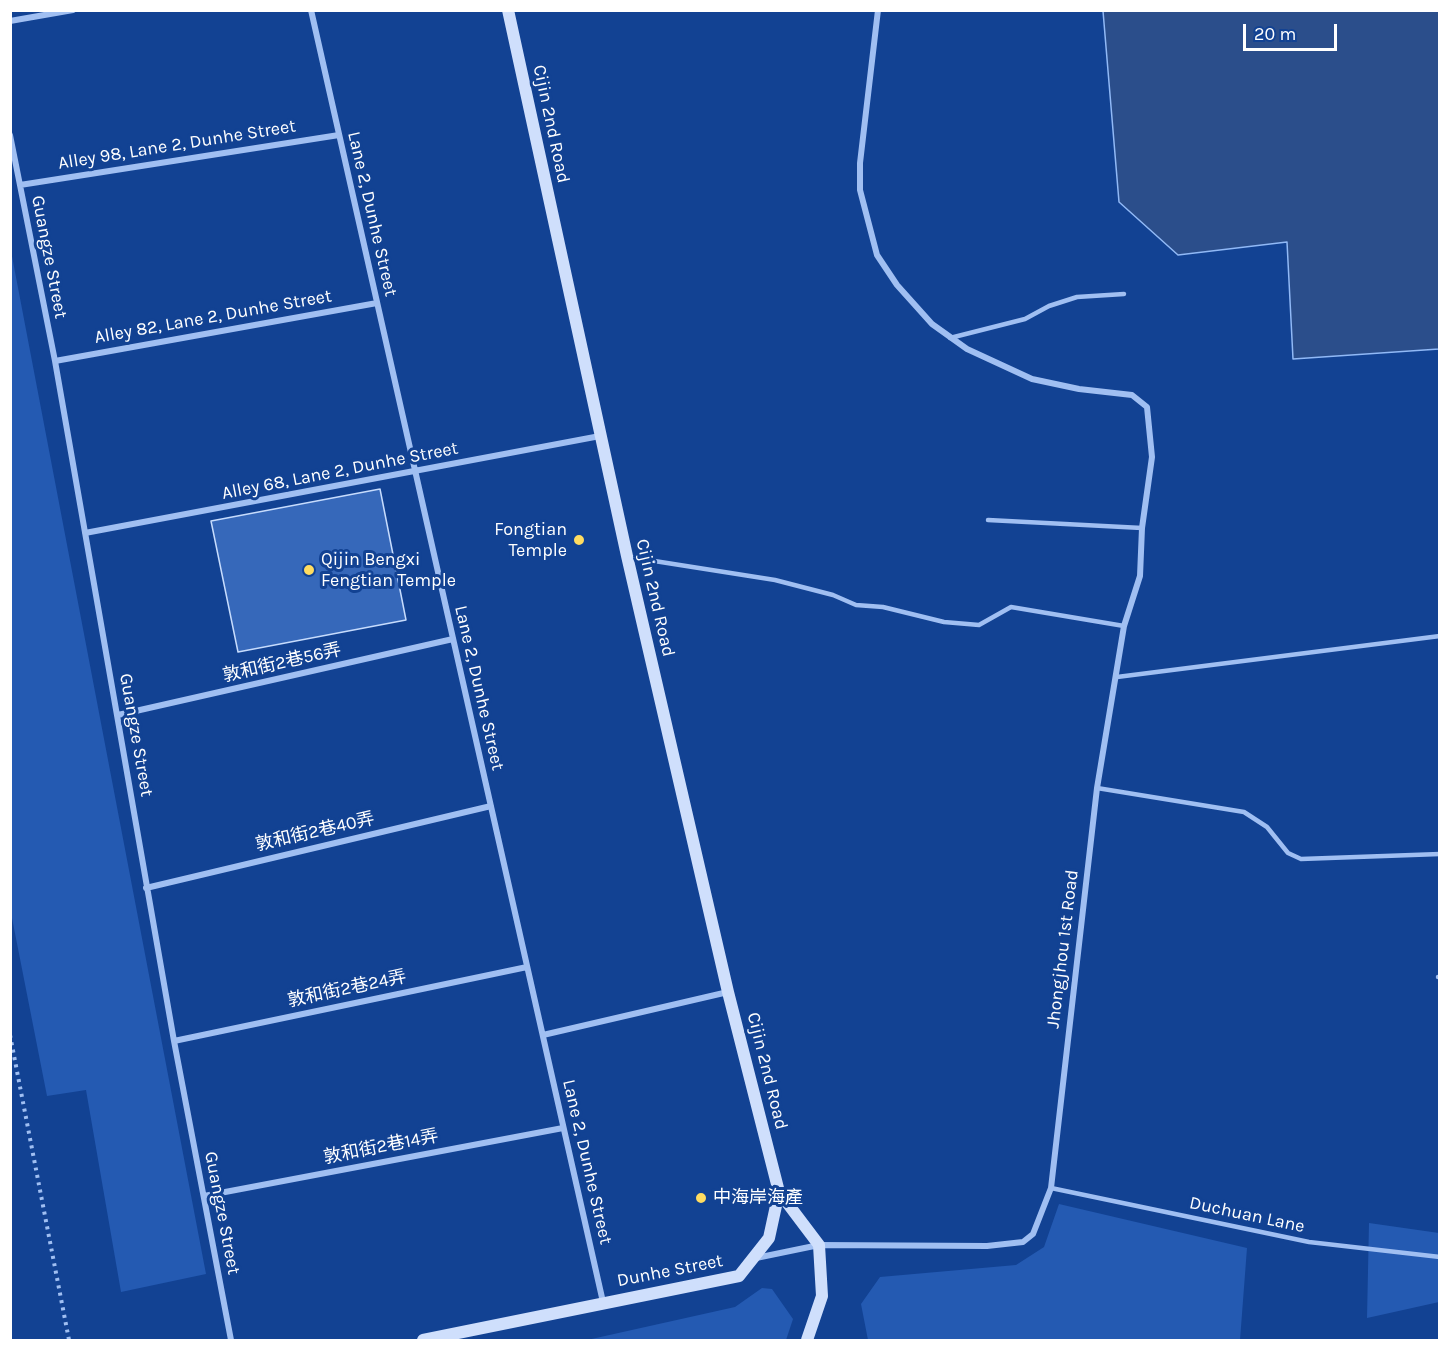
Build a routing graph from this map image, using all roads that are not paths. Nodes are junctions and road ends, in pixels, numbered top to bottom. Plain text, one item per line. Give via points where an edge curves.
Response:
1 (73, 10) edge
2 (311, 10) edge
3 (508, 10) edge
4 (878, 10) edge
5 (10, 21) edge
6 (10, 135) edge
7 (339, 135) junction
8 (20, 185) junction
9 (1124, 294) dead end
10 (377, 303) junction
11 (950, 338) junction
12 (55, 361) junction
13 (600, 436) junction
14 (416, 472) junction
15 (988, 520) dead end
16 (1142, 528) junction
17 (85, 533) junction
18 (627, 556) junction
19 (1124, 626) junction
20 (1440, 636) edge
21 (453, 639) junction
22 (1117, 677) junction
23 (118, 715) junction
24 (1096, 788) junction
25 (491, 806) junction
26 (1440, 854) edge
27 (146, 888) junction
28 (527, 967) junction
29 (728, 992) junction
30 (543, 1035) junction
31 (174, 1041) junction
32 (563, 1128) junction
33 (1051, 1188) junction
34 (779, 1192) junction
35 (204, 1196) junction
36 (819, 1245) junction
37 (1440, 1257) edge
38 (756, 1258) junction
39 (603, 1302) junction
40 (231, 1341) edge
41 (423, 1341) edge
42 (807, 1341) edge

1 - 5 street
2 - 7 street, Lane 2, Dunhe Street
3 - 13 street, Cijin 2nd Road
4 - 11 street via 860,163 866,218 877,255 897,285
6 - 8 street, Guangze Street
7 - 8 street, Alley 98, Lane 2, Dunhe Street
7 - 10 street, Lane 2, Dunhe Street
8 - 12 street, Guangze Street
9 - 11 lane via 1077,297 1025,319
10 - 12 street, Alley 82, Lane 2, Dunhe Street
10 - 14 street, Lane 2, Dunhe Street
11 - 16 street, Jhongjhou 1st Road via 1032,379 1132,395 1147,407 1152,457
12 - 17 street, Guangze Street
13 - 14 street, Alley 68, Lane 2, Dunhe Street
13 - 18 street, Cijin 2nd Road
14 - 17 street, Alley 68, Lane 2, Dunhe Street
14 - 21 street, Lane 2, Dunhe Street
15 - 16 lane
16 - 19 street, Jhongjhou 1st Road via 1140,576
17 - 23 street, Guangze Street
18 - 19 lane via 775,580 855,605 883,607 944,622 979,625 1011,607
18 - 29 street, Cijin 2nd Road
19 - 22 street, Jhongjhou 1st Road
20 - 22 lane
21 - 23 street, 敦和街2巷56弄
21 - 25 street, Lane 2, Dunhe Street
22 - 24 street, Jhongjhou 1st Road
23 - 27 street, Guangze Street
24 - 26 lane via 1244,812 1267,827 1288,853 1301,859
24 - 33 street, Jhongjhou 1st Road
25 - 27 street, 敦和街2巷40弄
25 - 28 street, Lane 2, Dunhe Street
27 - 31 street, Guangze Street
28 - 30 street, Lane 2, Dunhe Street
28 - 31 street, 敦和街2巷24弄
29 - 30 street
29 - 34 street, Cijin 2nd Road
30 - 32 street, Lane 2, Dunhe Street
31 - 35 street, Guangze Street
32 - 35 street, 敦和街2巷14弄
32 - 39 street, Lane 2, Dunhe Street
33 - 36 street, Jhongjhou 1st Road via 1033,1234 1023,1242 987,1246
33 - 37 lane, Duchuan Lane via 1309,1242
34 - 36 street
34 - 38 street, Dunhe Street via 769,1238
35 - 40 street, Guangze Street
36 - 38 street, Jhongjhou 1st Road
36 - 42 street via 822,1296
38 - 39 street, Dunhe Street via 739,1276
39 - 41 street, Dunhe Street

